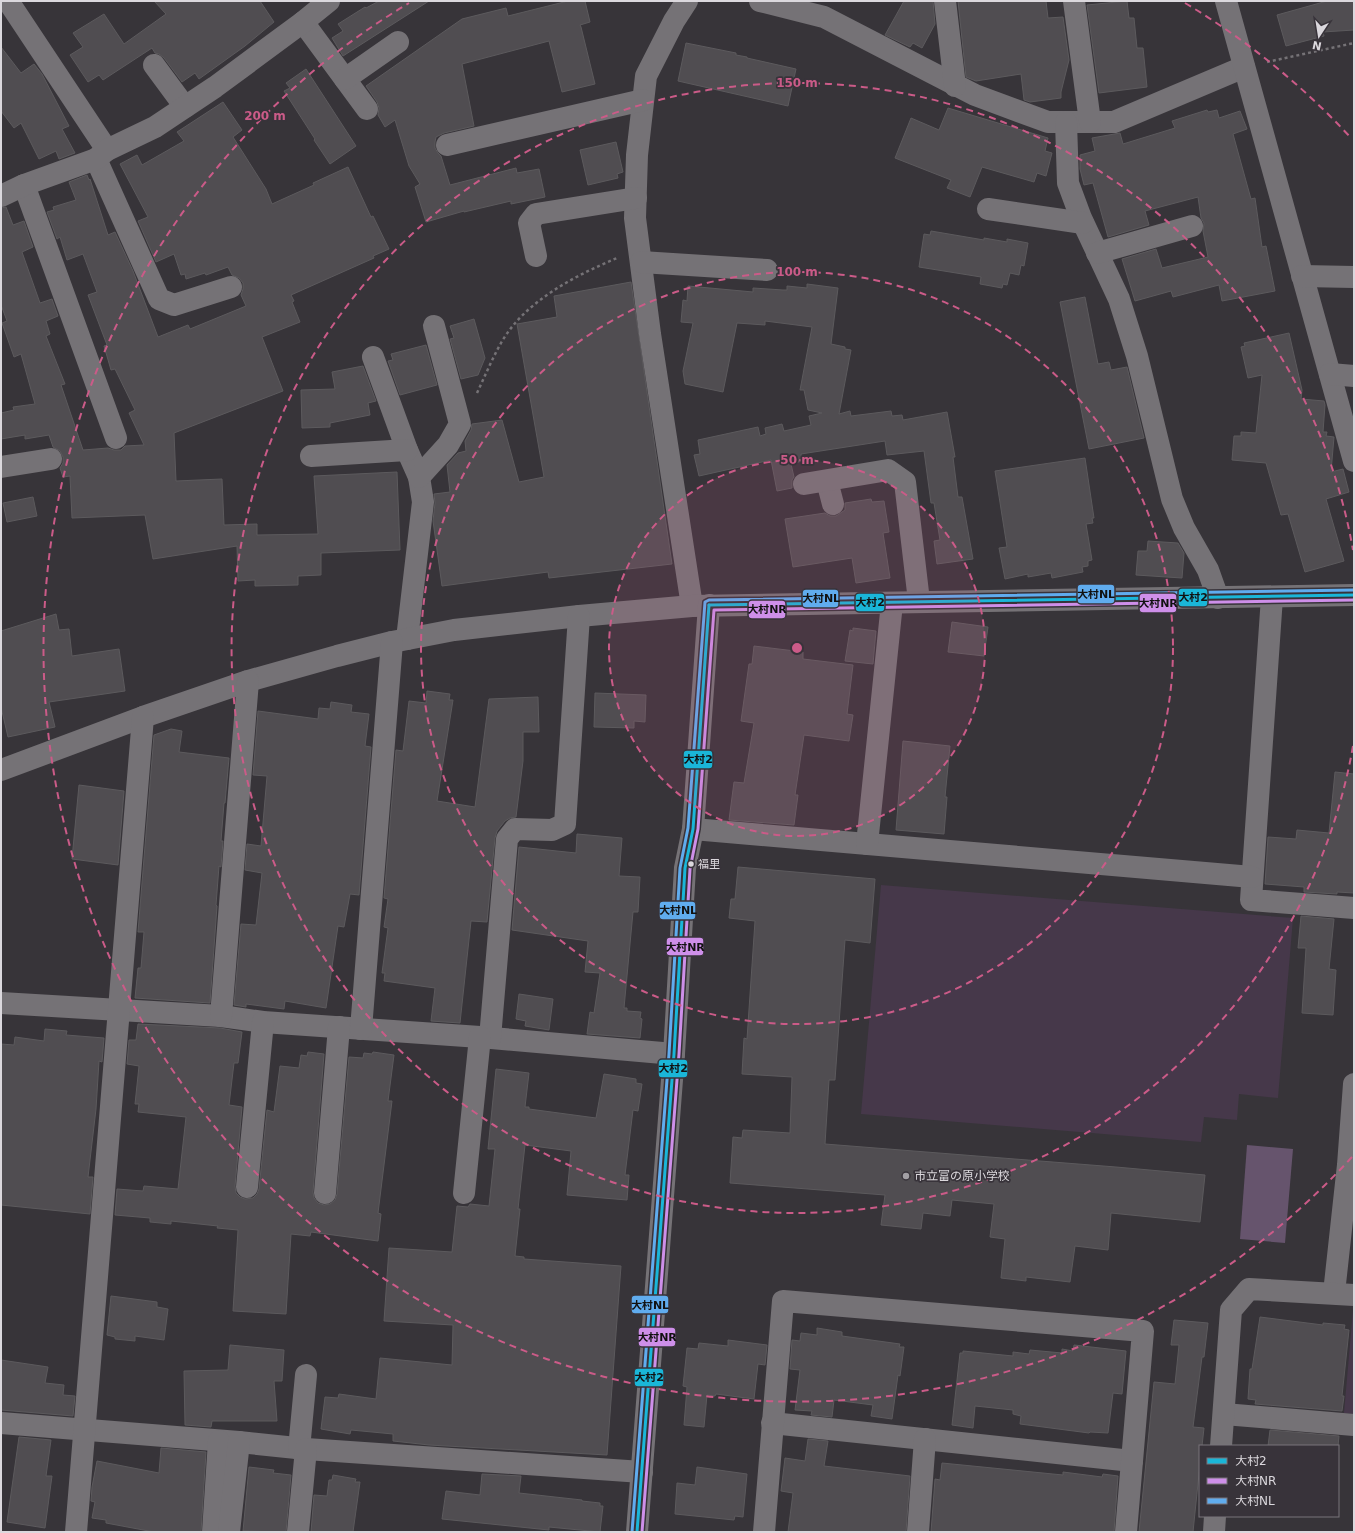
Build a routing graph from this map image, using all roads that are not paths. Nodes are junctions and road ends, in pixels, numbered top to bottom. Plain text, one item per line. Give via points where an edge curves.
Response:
1 (8, 1) edge
2 (329, 1) edge
3 (687, 1) edge
4 (760, 1) edge
5 (945, 1) edge
6 (1074, 1) edge
7 (1226, 1) edge
8 (303, 22) junction
9 (398, 42) dead end
10 (154, 65) dead end
11 (1244, 67) junction
12 (345, 79) junction
13 (956, 86) junction
14 (643, 100) junction
15 (185, 107) junction
16 (366, 108) dead end
17 (1066, 122) junction
18 (1090, 122) junction
19 (447, 145) dead end
20 (102, 154) junction
21 (24, 185) junction
22 (1, 196) edge
23 (636, 198) junction
24 (988, 209) dead end
25 (1083, 223) junction
26 (1192, 226) dead end
27 (1097, 253) junction
28 (640, 255) junction
29 (536, 256) dead end
30 (767, 270) dead end
31 (1302, 276) junction
32 (1354, 277) edge
33 (231, 288) dead end
34 (434, 326) dead end
35 (373, 357) dead end
36 (1330, 374) junction
37 (1354, 376) edge
38 (116, 438) dead end
39 (407, 450) junction
40 (311, 456) dead end
41 (51, 459) dead end
42 (1354, 461) edge
43 (1, 468) edge
44 (418, 477) junction
45 (827, 481) junction
46 (804, 484) dead end
47 (833, 504) dead end
48 (1354, 595) edge
49 (1272, 597) junction
50 (1218, 598) junction
51 (919, 602) junction
52 (892, 603) junction
53 (700, 606) junction
54 (579, 616) junction
55 (400, 641) junction
56 (248, 681) junction
57 (142, 717) junction
58 (1, 770) edge
59 (693, 830) junction
60 (867, 844) junction
61 (1252, 877) junction
62 (1354, 908) edge
63 (1, 1003) edge
64 (119, 1011) junction
65 (221, 1016) junction
66 (263, 1022) junction
67 (339, 1026) junction
68 (361, 1029) junction
69 (485, 1038) junction
70 (674, 1054) junction
71 (1354, 1084) edge
72 (1351, 1165) edge
73 (248, 1187) dead end
74 (325, 1193) dead end
75 (464, 1193) dead end
76 (1344, 1294) edge
77 (306, 1375) dead end
78 (1224, 1414) junction
79 (1, 1423) edge
80 (772, 1423) junction
81 (1354, 1425) edge
82 (84, 1430) junction
83 (925, 1439) junction
84 (229, 1441) junction
85 (1221, 1445) edge
86 (302, 1449) junction
87 (1132, 1461) junction
88 (642, 1472) junction
89 (1215, 1517) edge
90 (76, 1532) edge
91 (213, 1532) edge
92 (229, 1532) edge
93 (298, 1532) edge
94 (637, 1532) edge
95 (764, 1532) edge
96 (918, 1532) edge
97 (1126, 1532) edge
98 (1214, 1532) edge

1 - 20 street
2 - 8 street
3 - 14 street via 646,76
4 - 13 street via 824,17
5 - 13 street
6 - 18 street
7 - 11 street
8 - 12 street
8 - 15 street
9 - 12 street
10 - 15 street
11 - 18 street via 1114,122
11 - 31 street
12 - 16 street
13 - 17 street via 1048,122
14 - 19 street
14 - 23 street via 637,155
15 - 20 street via 155,127
17 - 18 street
17 - 25 street via 1068,183
20 - 21 street
20 - 33 street via 159,300 174,305
21 - 22 street
21 - 38 street
23 - 28 street via 635,218
23 - 29 street via 536,214 529,223
24 - 25 street
25 - 27 street
26 - 27 street
27 - 50 street via 1120,299 1156,427 1172,499 1184,528 1208,570
28 - 30 street
28 - 53 street via 650,334
31 - 32 street
31 - 36 street
34 - 44 street via 460,424 448,445
35 - 39 street
36 - 37 street
36 - 42 street
39 - 40 street
39 - 44 street
41 - 43 street
44 - 55 street via 423,502
45 - 46 street
45 - 47 street
45 - 51 street via 888,470 905,482
48 - 49 street
49 - 50 street
49 - 61 street
50 - 51 street
51 - 52 street
52 - 53 street
52 - 60 street
53 - 54 street
53 - 59 street
54 - 55 street via 454,630
54 - 69 street via 565,824 552,830 515,828 507,839
55 - 56 street
55 - 68 street
56 - 57 street
56 - 65 street
57 - 58 street
57 - 64 street
59 - 60 street
59 - 70 street via 685,868
60 - 61 street
61 - 62 street via 1251,900
63 - 64 street
64 - 65 street
64 - 82 street
65 - 66 street
66 - 67 street
66 - 73 street
67 - 68 street
67 - 74 street
68 - 69 street
69 - 70 street
69 - 75 street
70 - 88 street
71 - 72 street
72 - 76 street
76 - 78 street via 1249,1289 1231,1310
77 - 86 street
78 - 81 street
78 - 85 street
79 - 82 street
80 - 83 street
80 - 87 street via 782,1300 1143,1331
80 - 95 street
82 - 84 street
82 - 90 street
83 - 87 street
83 - 96 street
84 - 86 street
84 - 91 street
84 - 92 street
86 - 88 street
86 - 93 street
87 - 97 street
88 - 94 street
89 - 98 street

